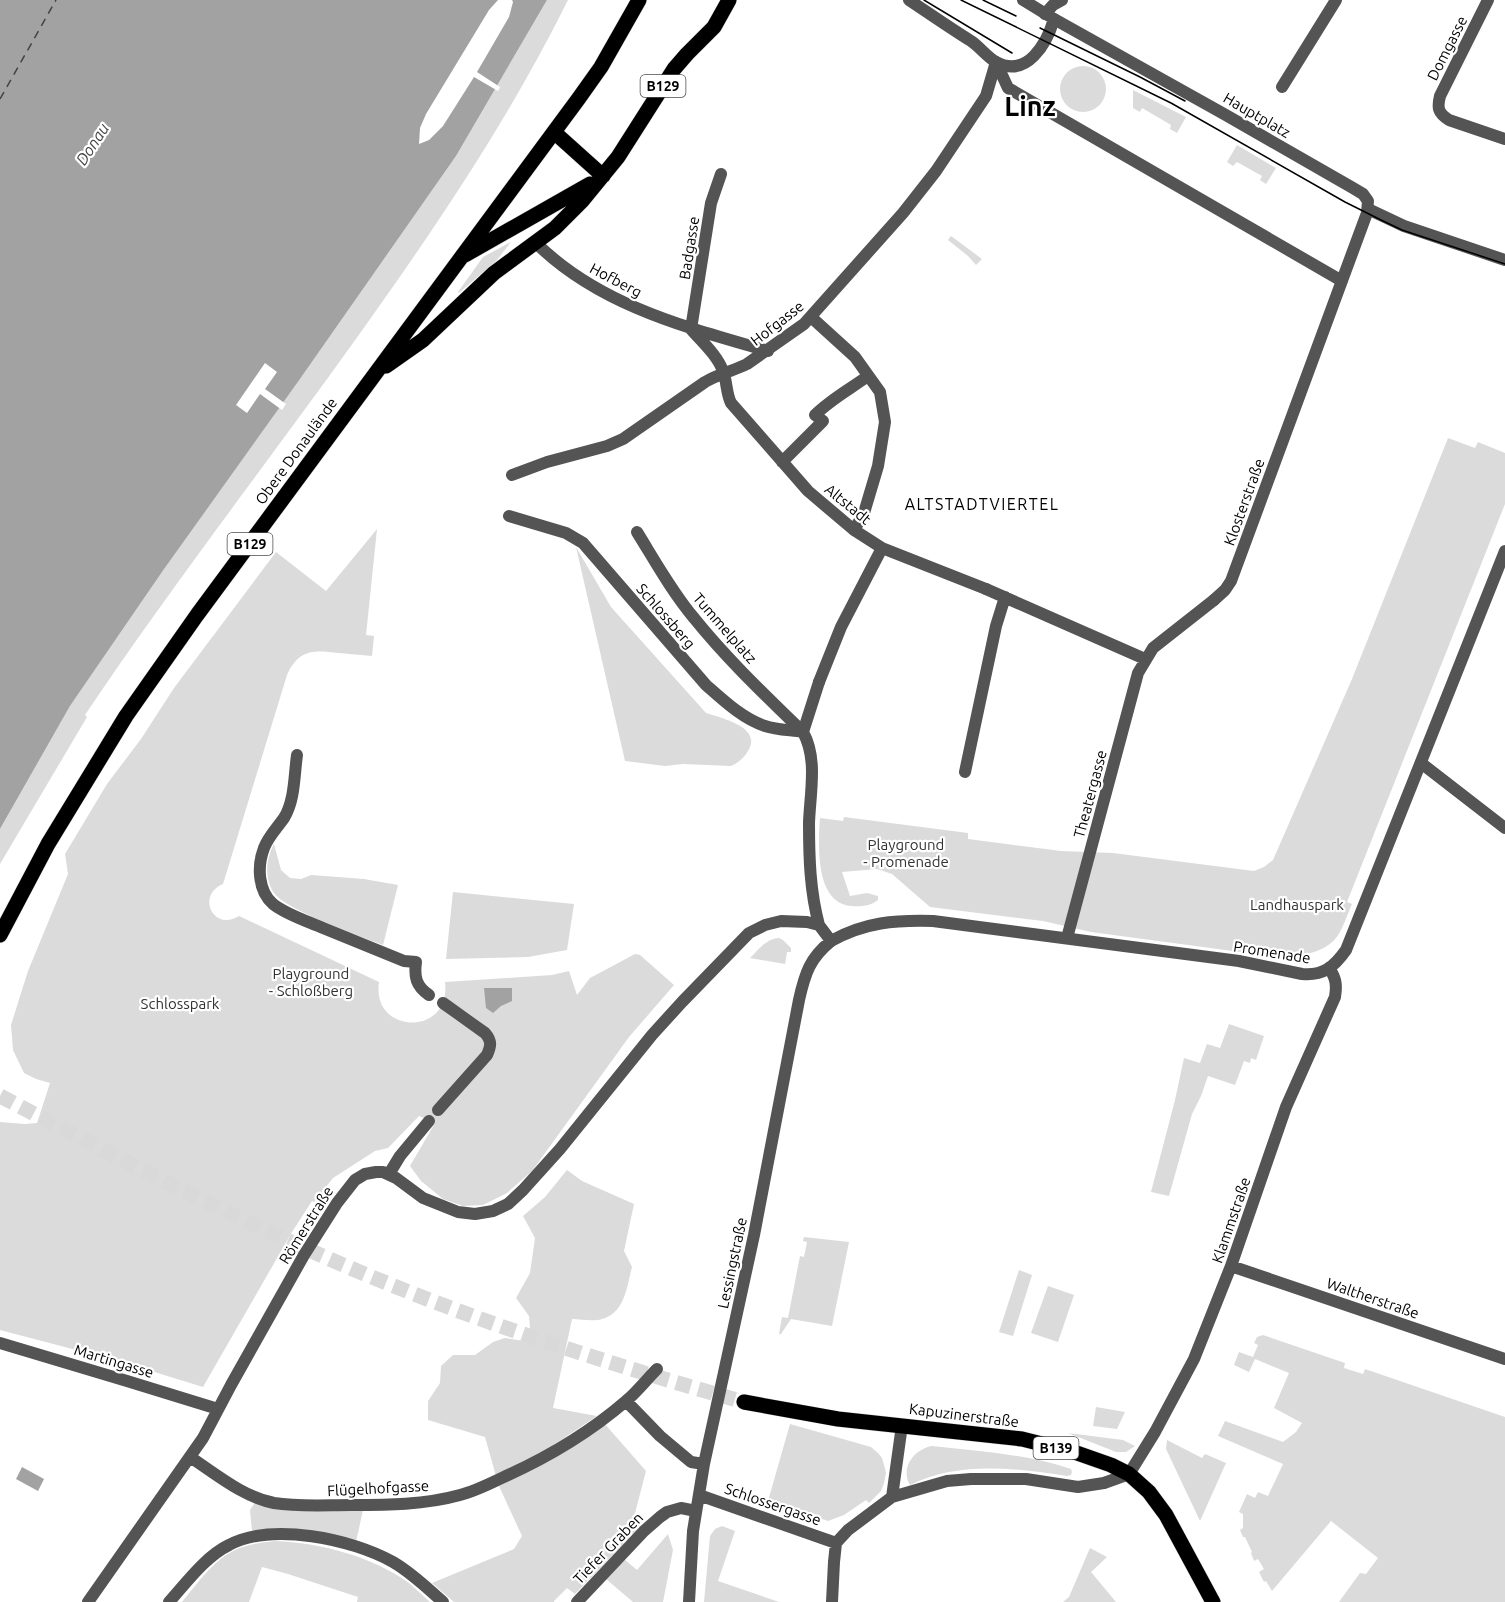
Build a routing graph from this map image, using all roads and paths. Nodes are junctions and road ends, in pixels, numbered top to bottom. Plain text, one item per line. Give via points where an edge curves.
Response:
1 (639, 0) edge
2 (729, 0) edge
3 (909, 0) edge
4 (1023, 0) edge
5 (1062, 0) edge
6 (1336, 0) edge
7 (1488, 0) edge
8 (1050, 17) junction
9 (996, 62) junction
10 (1282, 87) dead end
11 (554, 132) junction
12 (1505, 139) edge
13 (721, 174) dead end
14 (603, 176) junction
15 (1368, 209) junction
16 (535, 242) junction
17 (459, 259) junction
18 (1505, 260) edge
19 (1342, 281) junction
20 (811, 316) junction
21 (691, 329) junction
22 (768, 351) junction
23 (375, 373) junction
24 (724, 374) junction
25 (868, 376) junction
26 (782, 462) junction
27 (512, 476) dead end
28 (509, 516) dead end
29 (854, 530) junction
30 (638, 532) dead end
31 (882, 548) junction
32 (1505, 551) edge
33 (1005, 597) junction
34 (1145, 659) junction
35 (803, 732) junction
36 (297, 755) dead end
37 (1421, 763) junction
38 (965, 772) dead end
39 (1505, 828) edge
40 (819, 925) junction
41 (0, 935) edge
42 (1067, 938) junction
43 (831, 941) junction
44 (1329, 968) junction
45 (429, 995) dead end
46 (443, 1003) dead end
47 (438, 1110) dead end
48 (429, 1121) dead end
49 (388, 1174) junction
50 (1231, 1266) junction
51 (0, 1343) edge
52 (1505, 1359) edge
53 (657, 1369) dead end
54 (626, 1401) junction
55 (744, 1402) tunnel mouth
56 (218, 1409) junction
57 (902, 1425) junction
58 (190, 1457) junction
59 (704, 1464) junction
60 (1129, 1474) junction
61 (699, 1495) junction
62 (892, 1497) junction
63 (696, 1511) junction
64 (836, 1543) junction
65 (88, 1602) edge
66 (169, 1602) edge
67 (443, 1602) edge
68 (577, 1602) edge
69 (689, 1602) edge
70 (832, 1602) edge
71 (1213, 1602) edge

1 - 11 main road, Obere Donaulände / B129 via 601,67
2 - 14 main road, B129 via 714,27 674,69
3 - 9 street
4 - 8 street, Hauptplatz
5 - 8 street via 1053,5
6 - 10 street
7 - 12 street, Domgasse via 1437,106 1449,120
8 - 9 street via 1050,33 1040,51 1019,65
8 - 15 street, Hauptplatz via 1363,194
9 - 19 street via 1008,87
9 - 20 street, Hofgasse via 986,96 936,171
11 - 14 main road
11 - 17 main road, Obere Donaulände / B129
13 - 21 street, Badgasse via 711,203
14 - 16 main road, B129 via 555,228
14 - 17 main road, B129
15 - 18 street via 1404,226
15 - 19 street
16 - 21 street, Hofberg via 598,290
16 - 23 main road, B129 via 494,273 423,340
17 - 23 main road, Obere Donaulände / B129
19 - 34 street, Klosterstraße via 1231,581
20 - 22 street, Hofgasse
20 - 25 street via 855,357
21 - 22 street, Hofberg
21 - 24 street
22 - 24 street, Hofgasse
23 - 41 main road, Obere Donaulände / B129 via 126,716 48,844
24 - 26 street, Altstadt via 731,403
24 - 27 street, Hofgasse via 705,382 623,440
25 - 26 street via 833,398 815,415 823,421
25 - 29 street via 880,392 885,422 878,466 864,513
26 - 29 street, Altstadt via 808,491
28 - 35 street, Schlossberg via 566,533 583,543 723,701 764,726
29 - 31 street, Altstadt
30 - 35 street, Tummelplatz via 693,617 741,672
31 - 33 street, Altstadt
31 - 35 street via 841,627
32 - 37 street, Promenade
33 - 34 street, Altstadt
33 - 38 street
34 - 42 street, Theatergasse
35 - 40 street via 811,756 809,864
36 - 45 street via 289,805 260,860 264,891 273,904 295,916 404,961 416,962 416,980
37 - 39 street
37 - 44 street, Promenade via 1346,950
40 - 43 street
40 - 49 street via 781,921 750,933 652,1035 560,1149 508,1204 476,1214 458,1212 423,1198
42 - 43 street, Promenade via 904,920 869,925
42 - 44 street, Promenade via 1239,961 1302,974 1321,973
43 - 59 street, Lessingstraße via 811,961 802,986
44 - 50 street, Klammstraße via 1337,986 1335,997 1286,1107
46 - 47 street via 485,1033 491,1046
48 - 49 street
49 - 56 street, Römerstraße via 365,1174 346,1190 304,1255
50 - 52 street, Waltherstraße
50 - 60 street, Klammstraße via 1194,1359
51 - 56 street, Martingasse
53 - 54 street, Flügelhofgasse
54 - 58 street, Flügelhofgasse via 582,1434 527,1467 461,1495 432,1501 308,1506 273,1503 245,1492
54 - 59 street via 691,1462
55 - 57 main road, Kapuzinerstraße / B139
56 - 58 street, Römerstraße
57 - 60 main road, Kapuzinerstraße / B139 via 1022,1439 1074,1452
57 - 62 street
58 - 65 street, Römerstraße
59 - 61 street, Lessingstraße
60 - 62 street via 1078,1487 1026,1479 947,1481
60 - 71 main road, Kapuzinerstraße / B139 via 1166,1515
61 - 63 street, Lessingstraße
61 - 64 street, Schlossergasse
62 - 64 street
63 - 68 street, Tiefer Graben via 681,1508 660,1517
63 - 69 street, Lessingstraße
64 - 70 street
66 - 67 street via 227,1545 248,1538 295,1534 371,1552 416,1578

